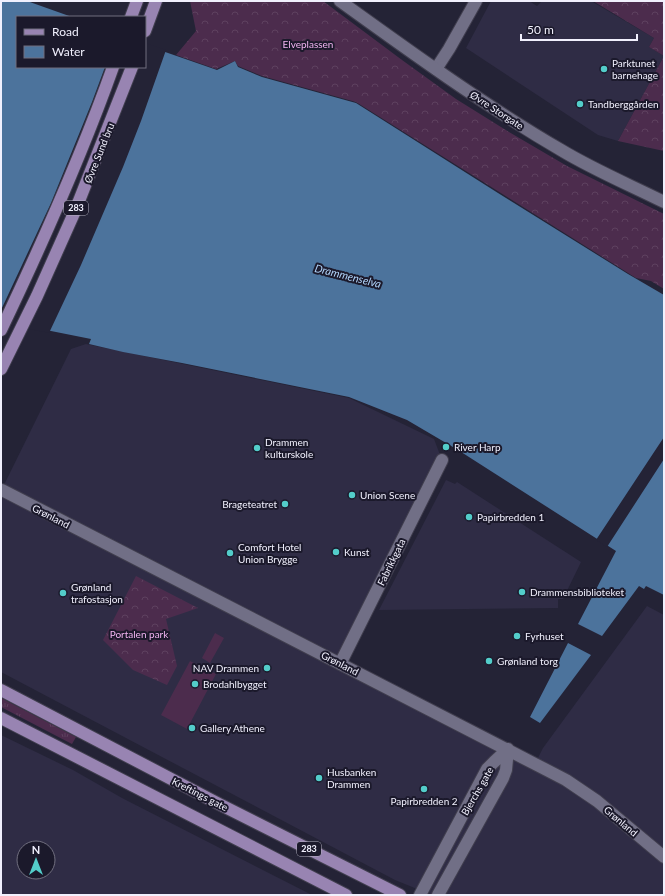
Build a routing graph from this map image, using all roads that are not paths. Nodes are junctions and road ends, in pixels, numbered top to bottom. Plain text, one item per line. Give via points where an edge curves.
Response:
1 (137, 1) edge
2 (156, 1) edge
3 (340, 1) edge
4 (476, 1) edge
5 (131, 16) edge
6 (146, 27) edge
7 (113, 68) edge
8 (132, 68) edge
9 (436, 70) junction
10 (664, 202) edge
11 (1, 330) edge
12 (1, 369) edge
13 (442, 460) dead end
14 (2, 490) edge
15 (340, 664) junction
16 (1, 690) edge
17 (1, 718) edge
18 (508, 750) junction
19 (664, 857) edge
20 (346, 895) edge
21 (400, 895) edge
22 (420, 895) edge
23 (438, 895) edge

1 - 5 main road
2 - 6 main road
3 - 9 street, Øvre Storgate
4 - 9 street
7 - 11 main road, Øvre Sund bru / 283 via 59,205
8 - 12 main road, Øvre Sund bru / 283 via 75,211
9 - 10 street, Øvre Storgate via 562,151
13 - 15 street, Fabrikkgata
14 - 15 street, Grønland
15 - 18 street, Grønland
16 - 21 main road, Kreftings gate / 283 via 218,804
17 - 20 main road, 283
18 - 19 street, Grønland via 582,790
18 - 22 street, Bjerchs gate via 487,769
18 - 23 street, Bjerchs gate via 503,778

